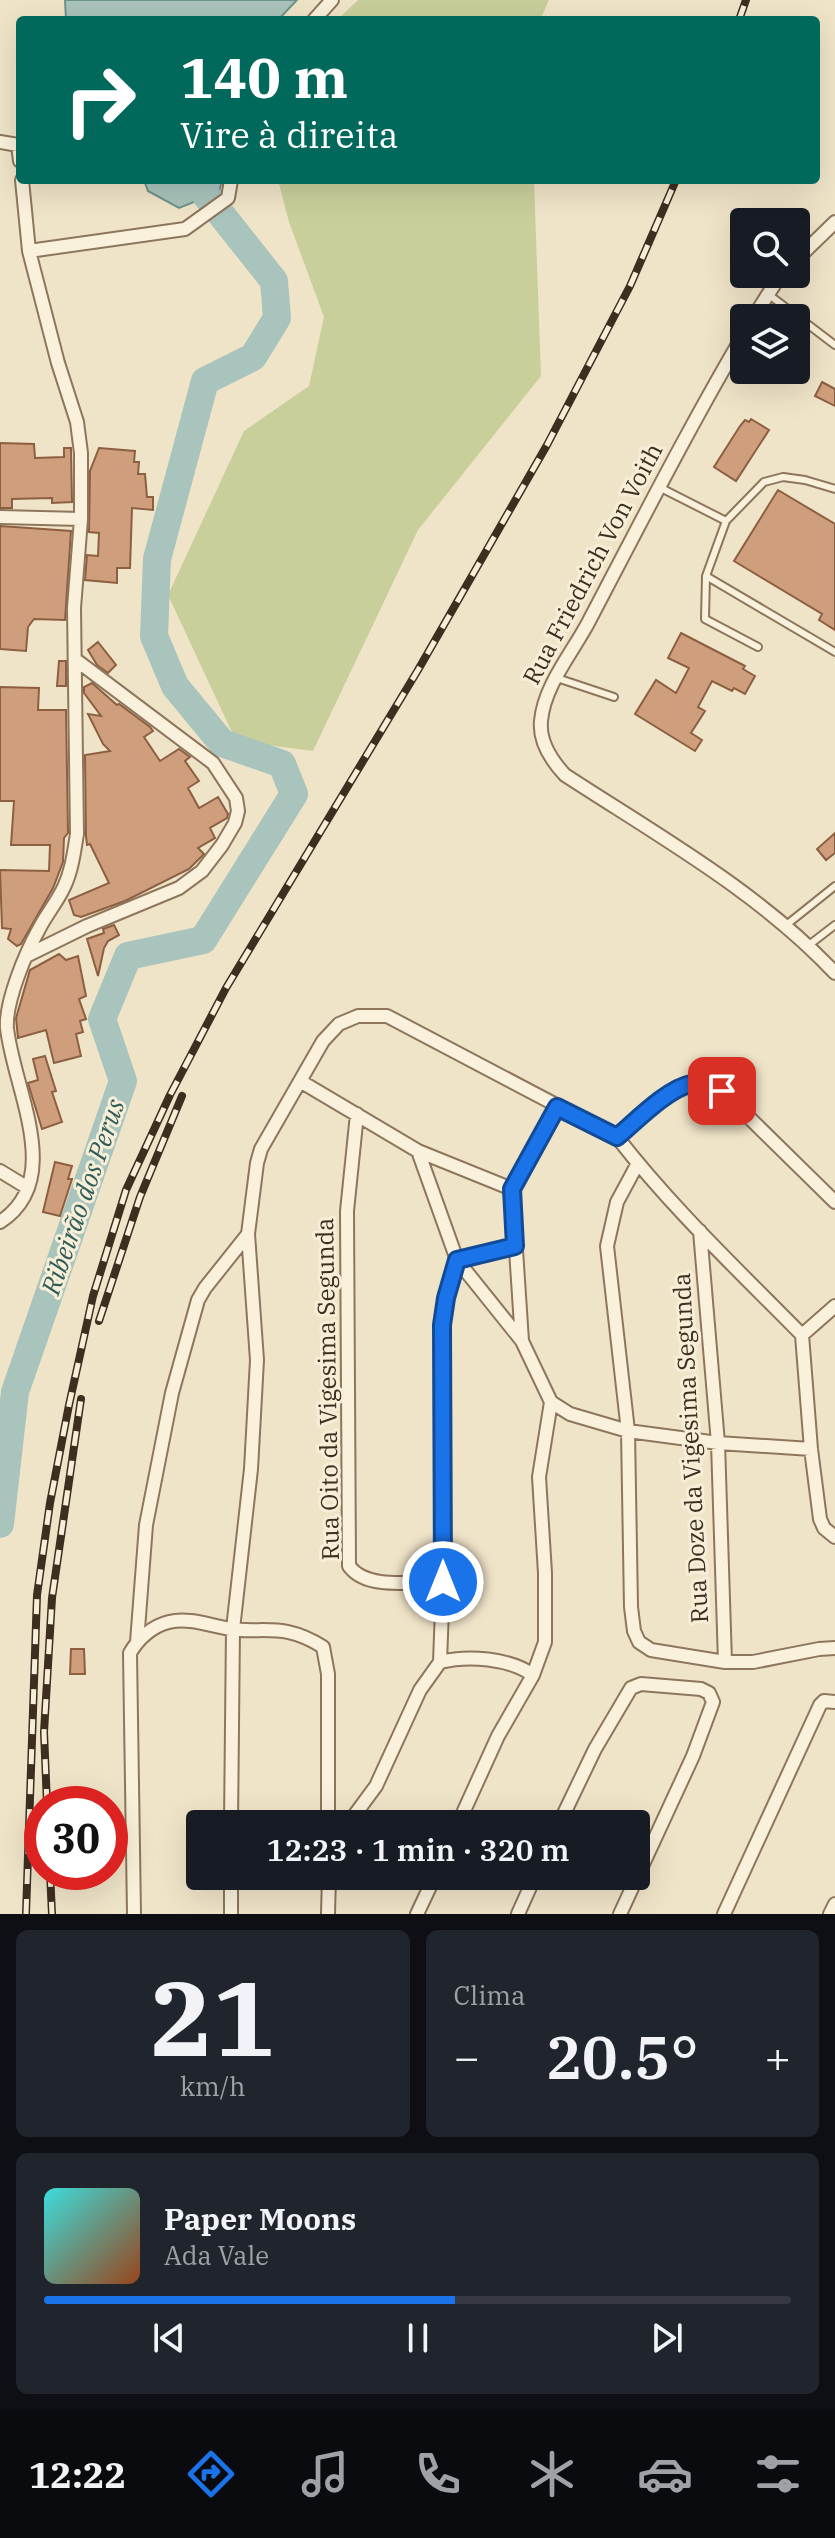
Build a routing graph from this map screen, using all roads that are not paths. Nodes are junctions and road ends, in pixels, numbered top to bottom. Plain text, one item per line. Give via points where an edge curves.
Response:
1 (332, 0) edge
2 (318, 16) edge
3 (22, 184) edge
4 (230, 184) edge
5 (835, 222) edge
6 (810, 246) edge
7 (29, 251) junction
8 (772, 288) edge
9 (768, 294) junction
10 (762, 304) edge
11 (835, 345) edge
12 (730, 358) edge
13 (659, 487) junction
14 (835, 489) edge
15 (0, 517) edge
16 (81, 519) junction
17 (726, 521) junction
18 (706, 576) junction
19 (758, 647) dead end
20 (835, 652) edge
21 (76, 660) junction
22 (557, 678) junction
23 (614, 697) dead end
24 (835, 886) edge
25 (835, 925) edge
26 (785, 926) junction
27 (809, 945) junction
28 (28, 955) junction
29 (835, 973) edge
30 (300, 1081) junction
31 (557, 1107) junction
32 (357, 1114) junction
33 (617, 1137) junction
34 (418, 1151) junction
35 (638, 1163) junction
36 (0, 1171) edge
37 (28, 1188) junction
38 (512, 1189) junction
39 (835, 1202) edge
40 (0, 1222) edge
41 (700, 1231) junction
42 (248, 1234) junction
43 (515, 1246) junction
44 (457, 1260) junction
45 (835, 1306) edge
46 (802, 1335) junction
47 (522, 1341) junction
48 (551, 1402) junction
49 (628, 1431) junction
50 (718, 1443) junction
51 (811, 1449) junction
52 (835, 1537) edge
53 (443, 1582) junction
54 (233, 1629) junction
55 (137, 1642) junction
56 (835, 1648) edge
57 (440, 1662) junction
58 (725, 1662) junction
59 (533, 1675) junction
60 (835, 1702) edge
61 (231, 1810) edge
62 (328, 1810) edge
63 (358, 1810) edge
64 (464, 1810) edge
65 (566, 1810) edge
66 (650, 1849) edge
67 (231, 1890) edge
68 (329, 1890) edge
69 (428, 1890) edge
70 (529, 1890) edge
71 (631, 1890) edge
72 (835, 1904) edge
73 (134, 1914) edge
74 (231, 1914) edge
75 (328, 1914) edge
76 (417, 1914) edge
77 (518, 1914) edge
78 (620, 1914) edge
79 (724, 1914) edge
80 (830, 1914) edge

1 - 2 street
3 - 7 street
4 - 7 street via 228,198 185,229
5 - 6 street
7 - 16 street via 77,422
8 - 9 street
9 - 10 street
9 - 11 lane
12 - 13 street, Rua Friedrich Von Voith
13 - 17 lane
13 - 22 street, Rua Friedrich Von Voith
14 - 17 lane via 783,477 764,482
15 - 16 street
16 - 21 street via 74,594
17 - 18 lane
18 - 19 lane via 705,619
18 - 20 lane
21 - 28 street via 77,834 63,889
21 - 28 street via 213,763 236,798 238,811 216,853 179,888
22 - 23 lane
22 - 26 street, Rua Friedrich Von Voith via 545,699 541,724 550,759 565,775 676,845
24 - 26 lane
25 - 27 lane
26 - 27 street, Rua Friedrich Von Voith
27 - 29 street, Rua Friedrich Von Voith
28 - 37 street via 13,991 7,1028 33,1154
30 - 31 street via 339,1024 358,1016 387,1016
30 - 32 street
30 - 42 street via 261,1149
31 - 33 street
31 - 38 street
32 - 34 street
32 - 53 street, Rua Oito da Vigesima Segunda via 347,1211 349,1566 356,1576 377,1581
33 - 35 street
33 - 39 street via 673,1092 691,1084 709,1085 722,1091
34 - 38 street
34 - 44 street
35 - 41 street
35 - 49 street via 617,1202 607,1246
36 - 37 street
37 - 40 street via 18,1208
38 - 43 street
41 - 46 street
41 - 50 street, Rua Doze da Vigesima Segunda
42 - 54 street via 257,1360
42 - 55 street via 198,1300 172,1393 146,1525
43 - 44 street
43 - 47 street
44 - 47 street
44 - 53 street via 442,1325
45 - 46 street
46 - 51 street
47 - 48 street
48 - 49 street via 570,1414
48 - 59 street via 539,1477 545,1642
49 - 50 street
49 - 58 street via 634,1631 651,1650
50 - 51 street
50 - 58 street, Rua Doze da Vigesima Segunda
51 - 52 street via 820,1519
53 - 57 street
54 - 55 street via 169,1622
54 - 61 street
54 - 62 street via 286,1631 323,1647 328,1674
55 - 73 street via 130,1653
56 - 58 street
57 - 59 street via 507,1664
57 - 63 street
59 - 64 street
60 - 79 street via 820,1705
65 - 66 street via 631,1688 641,1684 701,1689 713,1702
67 - 74 street
68 - 75 street
69 - 76 street
70 - 77 street
71 - 78 street
72 - 80 street

